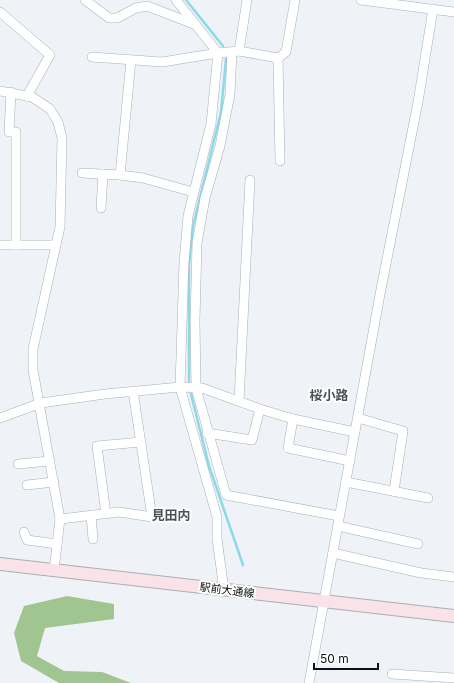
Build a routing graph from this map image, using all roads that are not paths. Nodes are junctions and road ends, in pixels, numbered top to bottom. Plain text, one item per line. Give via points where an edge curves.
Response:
1 (85, 0) edge
2 (176, 0) edge
3 (247, 0) edge
4 (295, 0) edge
5 (362, 0) edge
6 (433, 9) junction
7 (0, 12) edge
8 (454, 12) edge
9 (196, 25) junction
10 (235, 52) junction
11 (218, 53) junction
12 (92, 57) dead end
13 (278, 58) junction
14 (131, 60) junction
15 (0, 91) edge
16 (11, 92) junction
17 (27, 96) junction
18 (280, 160) dead end
19 (82, 173) dead end
20 (103, 174) junction
21 (120, 175) junction
22 (250, 180) dead end
23 (193, 192) junction
24 (101, 208) dead end
25 (0, 245) edge
26 (16, 245) junction
27 (56, 245) junction
28 (180, 387) junction
29 (196, 388) junction
30 (133, 391) junction
31 (239, 401) junction
32 (41, 403) junction
33 (260, 410) junction
34 (0, 418) edge
35 (358, 418) junction
36 (293, 419) junction
37 (355, 432) junction
38 (207, 433) junction
39 (141, 442) junction
40 (50, 461) junction
41 (350, 461) junction
42 (18, 464) dead end
43 (54, 482) junction
44 (346, 482) junction
45 (27, 485) dead end
46 (394, 491) junction
47 (428, 498) dead end
48 (106, 514) junction
49 (91, 515) junction
50 (339, 516) junction
51 (60, 519) junction
52 (338, 526) junction
53 (24, 532) dead end
54 (93, 539) dead end
55 (57, 544) junction
56 (418, 544) dead end
57 (333, 552) junction
58 (0, 564) edge
59 (54, 570) junction
60 (454, 577) edge
61 (224, 590) junction
62 (325, 602) junction
63 (454, 616) edge
64 (392, 674) dead end
65 (454, 678) edge
66 (309, 683) edge

1 - 9 street via 109,18 117,18 136,8 147,6
2 - 9 street
3 - 10 street
4 - 13 street via 286,52
5 - 6 street
6 - 8 street
6 - 35 street via 418,102
7 - 17 street via 50,55
9 - 11 street
10 - 11 street
10 - 13 street
10 - 29 street via 220,146 205,198 197,243
11 - 14 street via 162,62
11 - 23 street via 211,124
12 - 14 street
13 - 18 street
14 - 21 street
15 - 16 street
16 - 17 street
16 - 26 street via 9,132 16,132
17 - 27 street via 50,109 58,122 62,138 61,212
19 - 20 street
20 - 21 street
20 - 24 street
21 - 23 street via 143,178
22 - 31 street
23 - 28 street via 184,263
25 - 26 street
26 - 27 street
27 - 32 street via 33,349 34,370
28 - 29 street
28 - 30 street
28 - 61 street via 217,517
29 - 31 street
29 - 38 street
30 - 32 street
30 - 39 street
31 - 33 street
32 - 34 street
32 - 40 street
33 - 36 street
33 - 38 street via 252,440
35 - 37 street
35 - 46 street via 403,431
36 - 37 street
36 - 41 street via 288,448
37 - 41 street
38 - 50 street via 226,494
39 - 48 street via 97,446
39 - 48 street via 152,517 118,512
40 - 42 street
40 - 43 street
41 - 44 street
43 - 45 street
43 - 51 street
44 - 46 street
44 - 50 street
46 - 47 street
48 - 49 street
49 - 51 street
49 - 54 street
50 - 52 street
51 - 55 street
52 - 56 street
52 - 57 street
53 - 55 street via 27,540
55 - 59 street
57 - 60 street via 421,573
57 - 62 street
58 - 59 main road, 駅前大通線
59 - 61 main road, 駅前大通線
61 - 62 main road, 駅前大通線
62 - 63 main road, 駅前大通線
62 - 66 street
64 - 65 street

